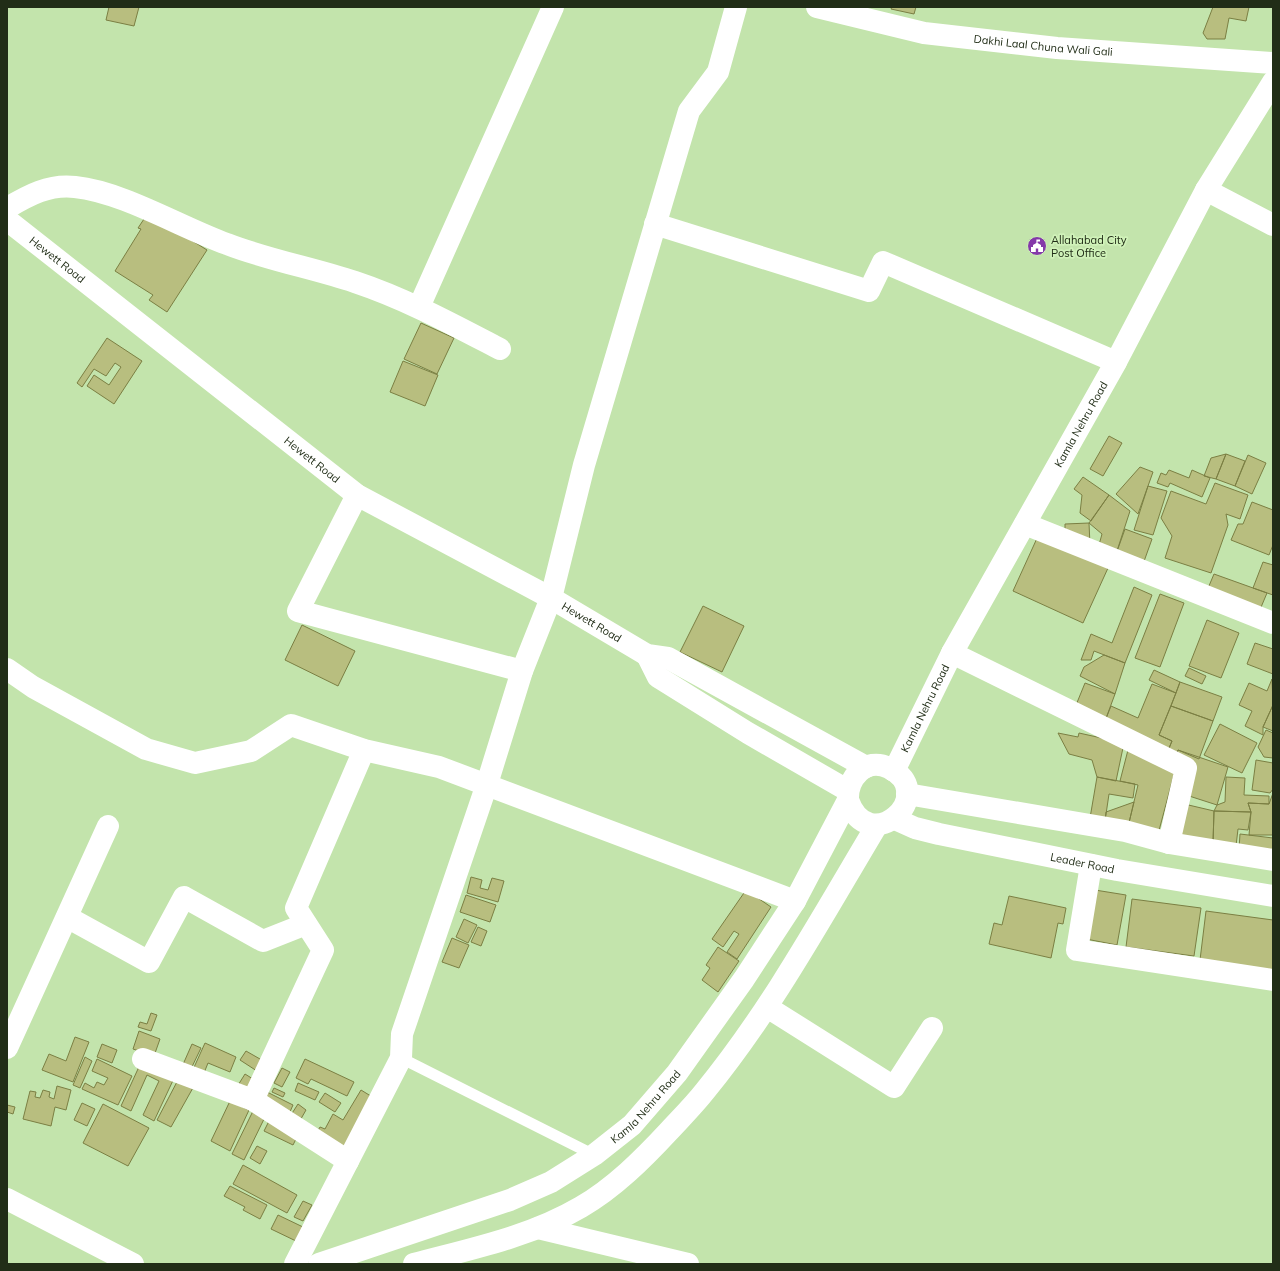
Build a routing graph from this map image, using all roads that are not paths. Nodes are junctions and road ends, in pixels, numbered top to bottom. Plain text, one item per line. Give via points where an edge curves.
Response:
1 (553, 7) edge
2 (736, 7) edge
3 (817, 7) edge
4 (1273, 62) edge
5 (1273, 82) edge
6 (1206, 190) junction
7 (7, 208) edge
8 (7, 220) edge
9 (655, 224) junction
10 (1273, 225) edge
11 (419, 306) junction
12 (500, 349) dead end
13 (1116, 362) junction
14 (357, 495) junction
15 (1025, 524) junction
16 (551, 598) junction
17 (1273, 623) edge
18 (952, 653) junction
19 (648, 655) junction
20 (7, 669) edge
21 (522, 671) junction
22 (364, 750) junction
23 (866, 767) junction
24 (894, 771) junction
25 (487, 784) junction
26 (907, 794) junction
27 (847, 795) junction
28 (886, 822) junction
29 (108, 826) dead end
30 (1168, 843) junction
31 (1273, 860) edge
32 (1091, 865) junction
33 (1273, 896) edge
34 (795, 901) junction
35 (67, 917) junction
36 (306, 924) junction
37 (1273, 980) edge
38 (767, 1007) junction
39 (932, 1028) dead end
40 (7, 1048) edge
41 (401, 1058) junction
42 (143, 1059) dead end
43 (253, 1100) junction
44 (594, 1155) junction
45 (348, 1161) junction
46 (7, 1199) edge
47 (538, 1228) junction
48 (133, 1264) edge
49 (295, 1264) edge
50 (319, 1264) edge
51 (414, 1264) edge
52 (688, 1264) edge

1 - 11 street
2 - 9 street via 718,72 689,110
3 - 4 street, Dakhi Laal Chuna Wali Gali via 924,33 1057,48
5 - 6 street, Kamla Nehru Road
6 - 10 street
6 - 13 street, Kamla Nehru Road
7 - 11 street via 35,192 55,186 82,188 112,196 228,245 355,282
8 - 14 street, Hewett Road
9 - 13 street via 869,291 883,262
9 - 16 street via 584,465
11 - 12 street
13 - 15 street, Kamla Nehru Road
14 - 16 street, Hewett Road
14 - 21 street via 298,611
15 - 17 street
15 - 18 street, Kamla Nehru Road
16 - 19 street, Hewett Road
16 - 21 street
18 - 24 street, Kamla Nehru Road
18 - 30 street via 1186,768
19 - 23 street, Hewett Road via 668,658
19 - 27 street via 658,677
20 - 22 street via 146,749 195,762 252,751 291,725
21 - 25 street
22 - 25 street via 439,767
22 - 36 street via 296,908
23 - 24 street via 886,766
23 - 27 street via 857,772 851,780
24 - 26 street via 906,785
25 - 34 street
25 - 41 street via 402,1034
26 - 28 street via 906,804
26 - 30 street via 1125,831
27 - 28 street via 851,810 858,818 867,823
27 - 34 street, Kamla Nehru Road
28 - 32 street, Leader Road
28 - 38 street
29 - 35 street
30 - 31 street
32 - 33 street, Leader Road
32 - 37 street via 1077,950
34 - 44 street, Kamla Nehru Road via 744,979 677,1073 632,1125
35 - 36 street via 149,962 184,897 263,941
35 - 40 street
36 - 43 street via 323,950
38 - 39 street via 894,1086
38 - 47 street via 705,1092 654,1147 617,1181 581,1207
41 - 44 lane
41 - 45 street
42 - 43 street
43 - 45 street
44 - 50 street, Kamla Nehru Road via 551,1182 510,1200
45 - 49 street
46 - 48 street
47 - 51 street via 499,1242
47 - 52 street

